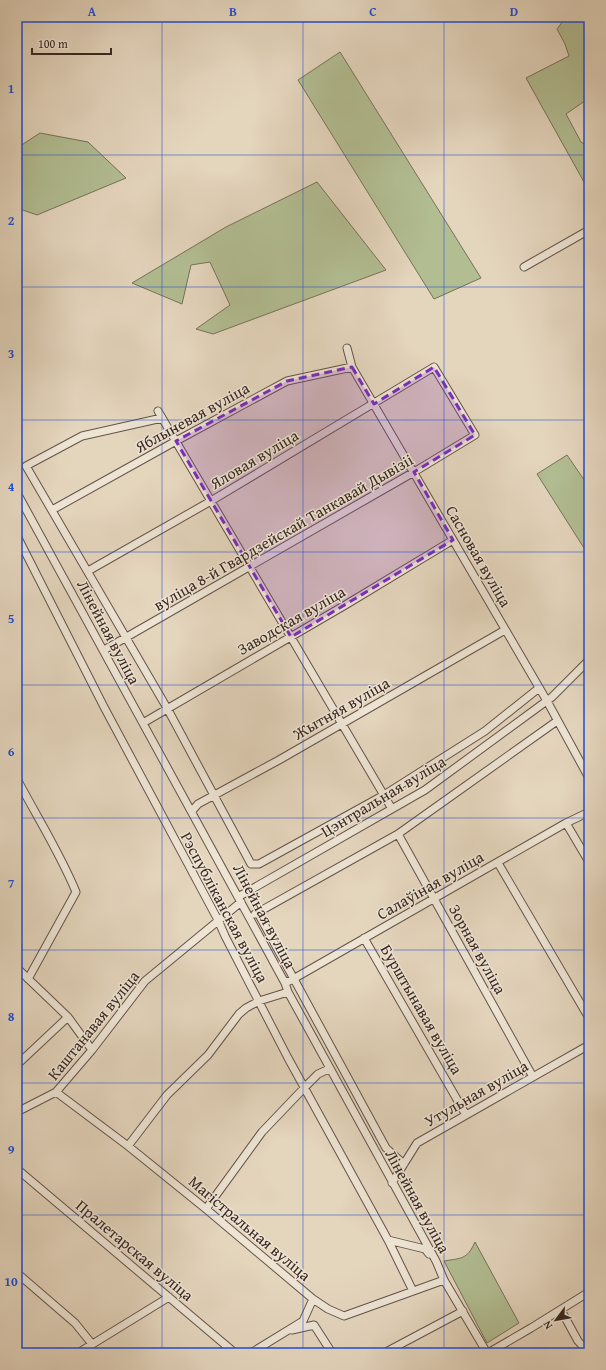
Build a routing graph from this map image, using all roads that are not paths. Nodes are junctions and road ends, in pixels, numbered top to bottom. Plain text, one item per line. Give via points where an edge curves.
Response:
1 (589, 230) edge
2 (524, 267) dead end
3 (347, 348) dead end
4 (352, 367) junction
5 (374, 404) junction
6 (158, 411) dead end
7 (162, 418) junction
8 (475, 435) joint
9 (176, 441) junction
10 (414, 472) junction
11 (17, 493) edge
12 (211, 501) junction
13 (52, 510) junction
14 (17, 536) edge
15 (453, 540) junction
16 (249, 567) junction
17 (88, 571) junction
18 (505, 630) junction
19 (291, 637) junction
20 (127, 638) junction
21 (104, 650) junction
22 (589, 660) edge
23 (539, 688) junction
24 (547, 701) junction
25 (167, 708) junction
26 (557, 721) junction
27 (142, 723) junction
28 (342, 724) junction
29 (589, 778) edge
30 (17, 779) edge
31 (214, 795) junction
32 (384, 795) junction
33 (392, 809) junction
34 (192, 812) junction
35 (589, 812) edge
36 (566, 823) junction
37 (398, 834) junction
38 (589, 862) edge
39 (498, 863) junction
40 (434, 899) junction
41 (239, 900) junction
42 (218, 920) junction
43 (364, 938) junction
44 (17, 968) edge
45 (295, 978) junction
46 (28, 979) junction
47 (285, 983) junction
48 (288, 992) junction
49 (259, 1002) junction
50 (68, 1017) junction
51 (589, 1018) edge
52 (589, 1045) edge
53 (92, 1050) junction
54 (20, 1062) dead end
55 (329, 1069) junction
56 (533, 1076) junction
57 (305, 1086) junction
58 (56, 1092) junction
59 (17, 1112) edge
60 (466, 1115) junction
61 (128, 1146) junction
62 (404, 1164) junction
63 (17, 1170) edge
64 (392, 1183) junction
65 (206, 1209) junction
66 (388, 1240) junction
67 (436, 1262) junction
68 (17, 1273) edge
69 (444, 1280) junction
70 (414, 1291) junction
71 (589, 1292) edge
72 (169, 1297) junction
73 (313, 1299) junction
74 (561, 1310) junction
75 (463, 1311) junction
76 (285, 1332) junction
77 (92, 1344) junction
78 (232, 1351) edge
79 (78, 1353) edge
80 (220, 1353) edge
81 (251, 1353) edge
82 (332, 1353) edge
83 (384, 1353) edge
84 (487, 1353) edge
85 (589, 1353) edge

1 - 2 street
3 - 4 street, Сасновая вуліца
4 - 5 street, Сасновая вуліца
4 - 9 street, Яблыневая вуліца via 287,381
5 - 8 street, Яловая вуліца via 434,367
5 - 10 street, Сасновая вуліца
5 - 12 street, Яловая вуліца
6 - 7 street
7 - 9 street
7 - 13 street via 82,436 26,466
8 - 10 street, вуліца 8-й Гвардзейскай Танкавай Дывізіі
9 - 12 street
9 - 13 street, Яблыневая вуліца
10 - 15 street, Сасновая вуліца
10 - 16 street, вуліца 8-й Гвардзейскай Танкавай Дывізіі
11 - 21 street, Лінейная вуліца
12 - 16 street
12 - 17 street, Яловая вуліца
13 - 17 street
14 - 42 street, Рэспубліканская вуліца via 104,707
15 - 18 street, Сасновая вуліца
15 - 19 street, Заводская вуліца
16 - 19 street
16 - 20 street, вуліца 8-й Гвардзейскай Танкавай Дывізіі
17 - 20 street
18 - 23 street, Сасновая вуліца
18 - 28 street, Жытняя вуліца
19 - 25 street, Заводская вуліца
19 - 28 street
20 - 21 street, вуліца 8-й Гвардзейскай Танкавай Дывізіі
20 - 25 street
21 - 27 street, Лінейная вуліца
22 - 24 street, Цэнтральная вуліца
23 - 24 street, Сасновая вуліца
23 - 32 street via 485,730
24 - 26 street, Сасновая вуліца
24 - 33 street, Цэнтральная вуліца via 425,790
25 - 27 street, Заводская вуліца
25 - 31 street
26 - 29 street, Сасновая вуліца
26 - 37 street
27 - 34 street, Лінейная вуліца
28 - 31 street, Жытняя вуліца
28 - 32 street
30 - 46 street via 76,892
31 - 32 street via 251,864 259,864
31 - 34 street, Жытняя вуліца via 198,804
32 - 33 street
33 - 41 street, Цэнтральная вуліца
34 - 41 street, Лінейная вуліца
35 - 36 street, Салаўіная вуліца
36 - 38 street
36 - 39 street, Салаўіная вуліца
37 - 40 street, Зорная вуліца
37 - 45 street, Лінейная вуліца via 257,914
39 - 40 street, Салаўіная вуліца
39 - 51 street
40 - 43 street, Салаўіная вуліца
40 - 56 street, Зорная вуліца
41 - 42 street, Каштанавая вуліца
41 - 47 street, Лінейная вуліца
42 - 49 street, Рэспубліканская вуліца
42 - 53 street, Каштанавая вуліца via 145,980
43 - 45 street, Салаўіная вуліца
43 - 60 street, Бурштынавая вуліца
44 - 46 street
45 - 47 street, Салаўіная вуліца
45 - 62 street, Лінейная вуліца via 386,1148
46 - 50 street
47 - 48 street, Лінейная вуліца
48 - 49 street
48 - 55 street, Лінейная вуліца
49 - 57 street, Рэспубліканская вуліца
49 - 61 street via 239,1014 208,1056 167,1095
50 - 53 street
50 - 54 street
52 - 56 street, Утульная вуліца
53 - 58 street, Каштанавая вуліца
55 - 57 street via 318,1074
55 - 64 street, Лінейная вуліца
56 - 60 street, Утульная вуліца
57 - 65 street via 262,1132
57 - 66 street, Рэспубліканская вуліца
58 - 59 street, Каштанавая вуліца
58 - 61 street, Магістральная вуліца
60 - 62 street, Утульная вуліца via 417,1143
61 - 65 street, Магістральная вуліца
62 - 64 street, Утульная вуліца
63 - 72 street, Пралетарская вуліца
64 - 67 street, Лінейная вуліца
65 - 73 street, Магістральная вуліца
66 - 67 street via 425,1249
66 - 70 street, Рэспубліканская вуліца
67 - 69 street, Лінейная вуліца
68 - 77 street via 75,1322
69 - 70 street, Магістральная вуліца
69 - 75 street, Лінейная вуліца
70 - 73 street, Магістральная вуліца via 344,1316
71 - 74 street
72 - 77 street
72 - 78 street, Пралетарская вуліца
73 - 76 street via 303,1321
74 - 84 street
74 - 85 street via 578,1341
75 - 83 street
75 - 84 street, Лінейная вуліца
76 - 81 street
76 - 82 street via 314,1325
77 - 79 street
78 - 80 street

